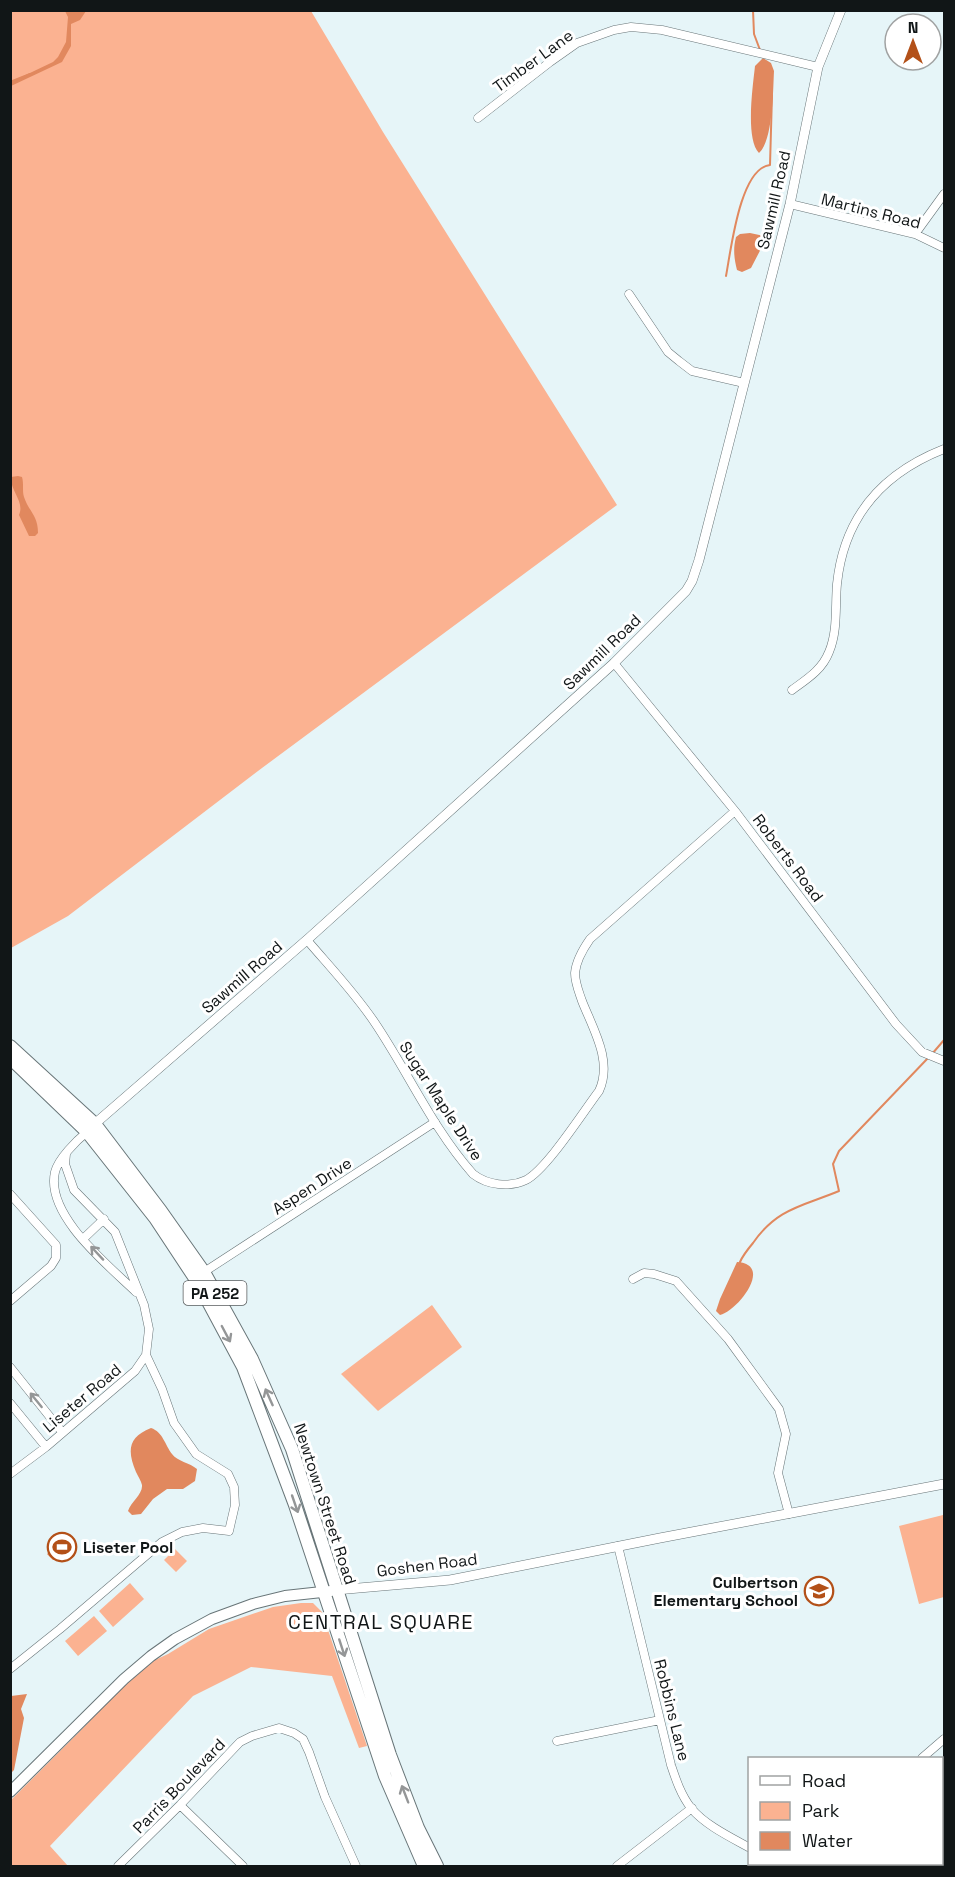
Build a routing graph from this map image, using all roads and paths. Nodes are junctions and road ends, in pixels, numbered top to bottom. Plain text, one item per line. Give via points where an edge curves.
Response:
1 (841, 10) edge
2 (818, 67) junction
3 (478, 118) dead end
4 (945, 194) edge
5 (790, 204) junction
6 (915, 234) junction
7 (945, 248) edge
8 (629, 294) dead end
9 (744, 383) junction
10 (945, 449) edge
11 (614, 663) junction
12 (792, 690) dead end
13 (735, 811) junction
14 (307, 940) junction
15 (10, 1046) edge
16 (10, 1058) edge
17 (945, 1061) edge
18 (435, 1122) junction
19 (91, 1128) junction
20 (66, 1154) junction
21 (10, 1194) edge
22 (104, 1219) junction
23 (83, 1239) junction
24 (204, 1272) junction
25 (633, 1279) dead end
26 (139, 1294) junction
27 (10, 1301) edge
28 (146, 1355) junction
29 (10, 1367) edge
30 (10, 1403) edge
31 (279, 1419) junction
32 (267, 1426) junction
33 (63, 1432) junction
34 (45, 1447) junction
35 (10, 1474) edge
36 (945, 1484) edge
37 (789, 1514) junction
38 (618, 1546) junction
39 (331, 1591) junction
40 (10, 1669) edge
41 (660, 1720) junction
42 (945, 1740) edge
43 (557, 1742) dead end
44 (923, 1757) edge
45 (10, 1792) edge
46 (180, 1805) junction
47 (692, 1808) junction
48 (748, 1847) edge
49 (118, 1866) edge
50 (243, 1866) edge
51 (356, 1866) edge
52 (424, 1866) edge
53 (437, 1866) edge
54 (617, 1866) edge

1 - 2 street, Sawmill Road
2 - 3 street, Timber Lane via 662,30 631,27 577,43
2 - 5 street, Sawmill Road
4 - 6 street
5 - 6 street, Martins Road
5 - 9 street, Sawmill Road
6 - 7 street, Martins Road
8 - 9 street via 668,352 679,361 692,371
9 - 11 street, Sawmill Road via 692,581
10 - 12 street via 892,477 866,504 842,556 830,651 816,672
11 - 13 street, Roberts Road
11 - 14 street, Sawmill Road
13 - 17 street, Roberts Road via 896,1024 922,1052
13 - 18 street, Sugar Maple Drive via 583,949 575,972 577,986 604,1061 603,1081 541,1168 516,1183 481,1180 467,1168
14 - 18 street, Sugar Maple Drive via 375,1023
14 - 19 street, Sawmill Road
15 - 19 main road, Newtown Street Road / PA 252
16 - 19 main road, Newtown Street Road / PA 252
18 - 24 street, Aspen Drive
19 - 20 street
19 - 24 main road, Newtown Street Road / PA 252 via 161,1211
19 -> 32 main road, Newtown Street Road / PA 252 via 198,1283 243,1367
20 - 22 street via 65,1164 74,1190
20 - 23 street via 56,1169 55,1196 61,1211
21 - 27 street via 56,1245 56,1258
22 - 23 street
22 - 26 street via 115,1232
26 -> 23 street
31 -> 24 main road, Newtown Street Road / PA 252 via 252,1359
25 - 37 street via 644,1273 676,1281 728,1339 779,1409 786,1434 778,1473
26 - 28 street via 149,1329
28 - 33 street, Liseter Road via 135,1371
28 - 40 street via 174,1423 196,1454 228,1474 235,1505 229,1531 203,1528 182,1532 162,1542
33 -> 29 street
30 - 34 street
31 - 32 main road
31 - 39 main road, Newtown Street Road / PA 252 via 292,1449
32 -> 39 main road, Newtown Street Road / PA 252
33 - 34 street, Liseter Road
34 - 35 street, Liseter Road
36 - 37 street, Goshen Road
37 - 38 street, Goshen Road
38 - 39 street, Goshen Road via 450,1580
38 - 41 street, Robbins Lane
39 - 45 main road, Goshen Road via 253,1604 212,1619 175,1639 124,1679
39 -> 52 main road, Newtown Street Road / PA 252 via 348,1667 385,1776
53 -> 39 main road, Newtown Street Road / PA 252 via 418,1828
41 - 43 street
41 - 47 street, Robbins Lane via 679,1788
42 - 44 street
46 - 49 street, Parris Boulevard
46 - 50 street
46 - 51 street, Parris Boulevard via 240,1742 279,1728 287,1730 303,1739
47 - 48 street, Robbins Lane
47 - 54 street

